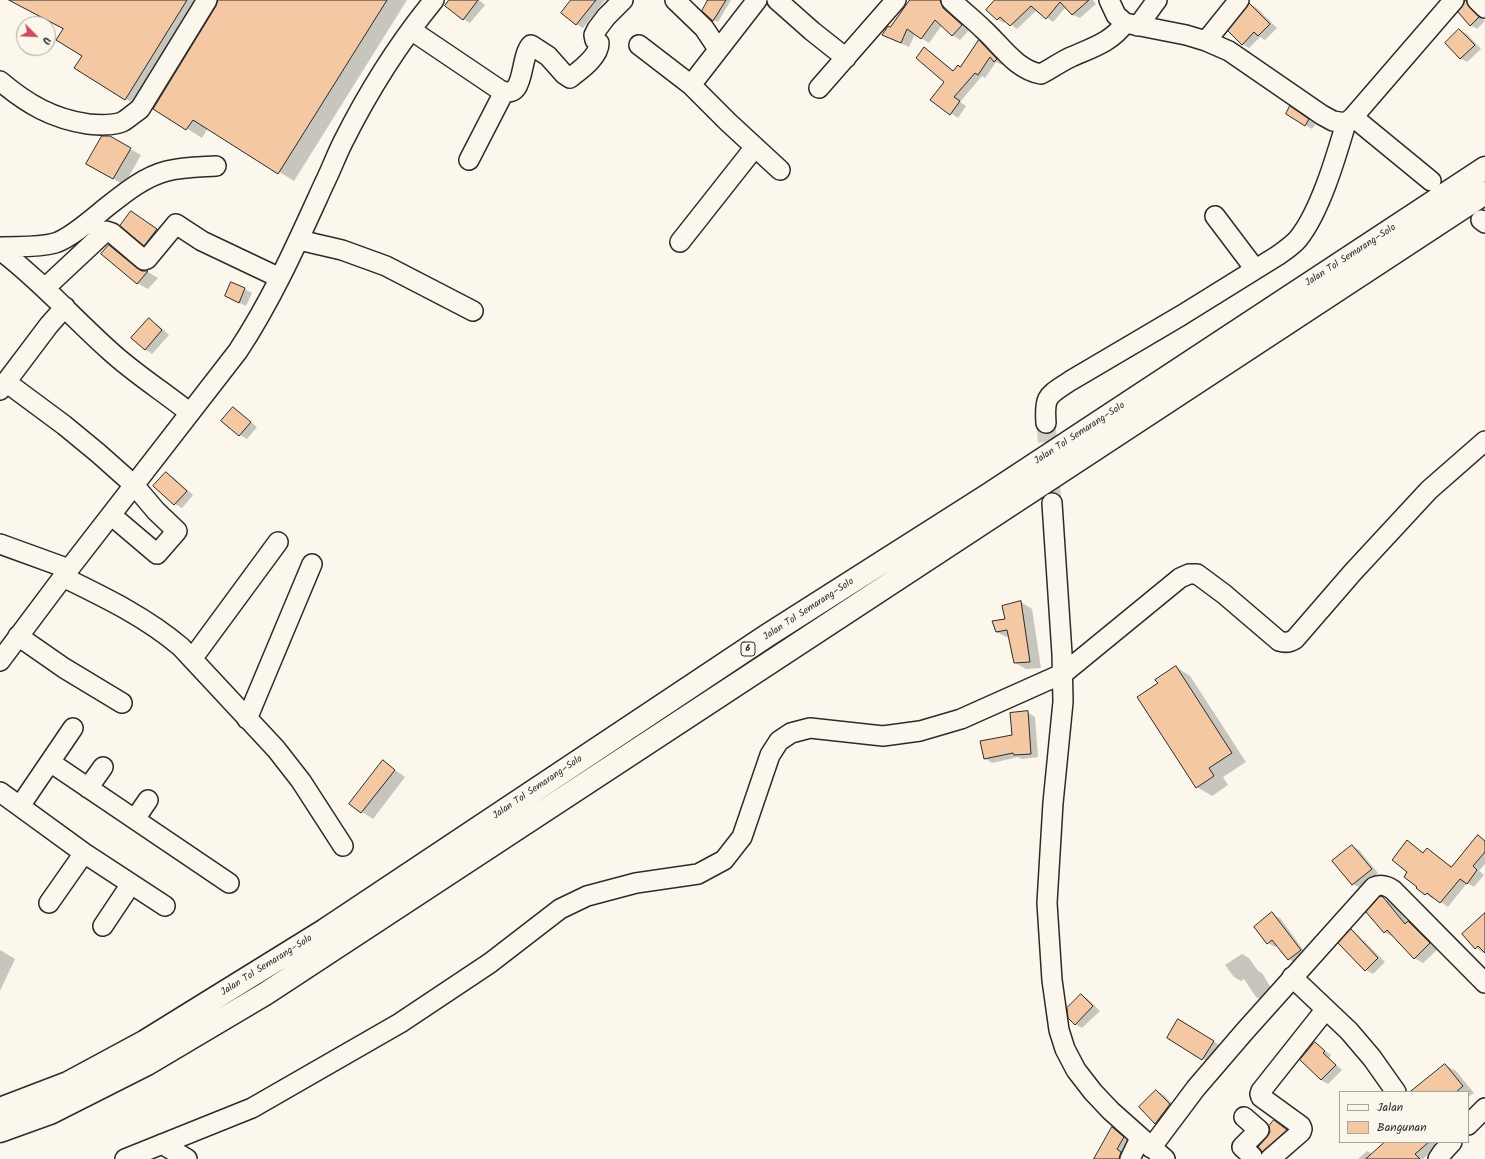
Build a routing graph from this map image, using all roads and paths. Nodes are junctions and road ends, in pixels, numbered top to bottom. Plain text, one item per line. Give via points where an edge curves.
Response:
1 (206, 0) edge
2 (434, 0) edge
3 (623, 0) edge
4 (675, 0) edge
5 (757, 0) edge
6 (777, 0) edge
7 (896, 0) edge
8 (951, 0) edge
9 (1109, 0) edge
10 (1158, 0) edge
11 (1239, 0) edge
12 (1454, 0) edge
13 (1477, 0) edge
14 (1485, 8) edge
15 (1131, 25) junction
16 (411, 30) junction
17 (1206, 41) junction
18 (639, 45) dead end
19 (718, 49) junction
20 (846, 58) junction
21 (0, 81) edge
22 (691, 85) junction
23 (819, 88) dead end
24 (504, 92) junction
25 (1349, 120) junction
26 (755, 147) junction
27 (469, 160) dead end
28 (216, 166) dead end
29 (1485, 168) edge
30 (780, 170) dead end
31 (1431, 181) dead end
32 (1485, 193) edge
33 (1215, 216) dead end
34 (299, 240) junction
35 (680, 242) dead end
36 (0, 249) edge
37 (1255, 269) junction
38 (280, 278) junction
39 (45, 288) junction
40 (65, 307) junction
41 (473, 311) dead end
42 (3, 386) edge
43 (190, 413) junction
44 (1046, 423) tunnel mouth
45 (1485, 442) edge
46 (134, 485) junction
47 (1052, 503) tunnel mouth
48 (111, 515) junction
49 (278, 542) dead end
50 (0, 544) edge
51 (312, 564) dead end
52 (66, 573) junction
53 (18, 636) junction
54 (192, 659) junction
55 (0, 661) edge
56 (1064, 673) junction
57 (122, 703) dead end
58 (247, 719) junction
59 (73, 728) dead end
60 (50, 762) junction
61 (103, 767) dead end
62 (88, 788) junction
63 (0, 792) edge
64 (148, 800) dead end
65 (20, 806) junction
66 (136, 819) junction
67 (343, 846) dead end
68 (84, 853) junction
69 (229, 883) dead end
70 (131, 884) junction
71 (49, 903) dead end
72 (165, 906) dead end
73 (103, 926) dead end
74 (1292, 977) junction
75 (1485, 983) edge
76 (1326, 1009) junction
77 (1395, 1091) edge
78 (1485, 1108) edge
79 (0, 1109) edge
80 (1244, 1118) dead end
81 (1469, 1124) edge
82 (0, 1131) edge
83 (162, 1144) junction
84 (1152, 1148) edge
85 (1252, 1158) edge
86 (125, 1159) edge
87 (187, 1159) edge
88 (1130, 1159) edge
89 (1270, 1159) edge

1 - 21 street via 140,109 123,122 103,126 57,117 17,96
2 - 16 street
3 - 24 street via 597,28 594,35 599,48 570,78 548,56 531,45 524,58 517,88
4 - 19 street via 704,28
5 - 19 street
6 - 20 street
7 - 20 street
8 - 15 street via 1019,64 1033,73 1041,74 1107,41
9 - 15 street via 1116,15
10 - 15 street
11 - 17 street
12 - 25 street
13 - 14 street
15 - 17 street
16 - 24 street
16 - 34 street via 359,111
17 - 25 street via 1229,51 1333,122
18 - 22 street
19 - 22 street
20 - 23 street
22 - 26 street
24 - 27 street
25 - 31 street
25 - 37 street via 1318,202 1304,230 1291,246
26 - 30 street
26 - 35 street
28 - 36 street via 166,171 146,180 56,242 42,246
29 - 79 highway, Jalan Tol Semarang–Solo / 6 via 768,636 325,930 144,1042 68,1083
32 - 82 highway, Jalan Tol Semarang–Solo / 6 via 265,994 147,1064 50,1113
33 - 37 street
34 - 38 street
34 - 41 street via 342,250 386,266
36 - 39 street
37 - 44 street via 1048,396 1045,403
38 - 39 street via 202,241 176,224 144,260 112,233 106,231
38 - 43 street via 255,326
39 - 40 street
40 - 42 street
40 - 43 street via 112,352
42 - 46 street via 64,425
43 - 46 street
45 - 56 street via 1429,490 1291,642 1279,641 1224,594 1197,574 1189,574 1180,578
46 - 48 street
46 - 48 street via 177,531 157,554
47 - 56 street
48 - 52 street
49 - 54 street
50 - 52 street
51 - 58 street
52 - 53 street
52 - 54 street via 151,625 175,642
53 - 55 street
53 - 57 street
54 - 58 street
56 - 83 street via 962,719 920,731 883,736 810,728 790,733 770,754 742,836 724,860 698,874 636,883 587,896 560,909 490,963 400,1023 252,1108
56 - 84 street via 1047,903 1052,980 1059,1030 1076,1070 1093,1092
58 - 67 street via 301,780
59 - 60 street
60 - 62 street
60 - 65 street
61 - 62 street
62 - 66 street
63 - 65 street
64 - 66 street
65 - 68 street
66 - 69 street
68 - 70 street
68 - 71 street
70 - 72 street
70 - 73 street
74 - 75 street via 1374,887 1379,885 1393,890
74 - 76 street
74 - 84 street via 1196,1088
76 - 77 street via 1372,1058
76 - 89 street via 1260,1094 1302,1129
78 - 81 street
80 - 85 street via 1258,1130 1242,1147
83 - 86 street
83 - 87 street
84 - 88 street

